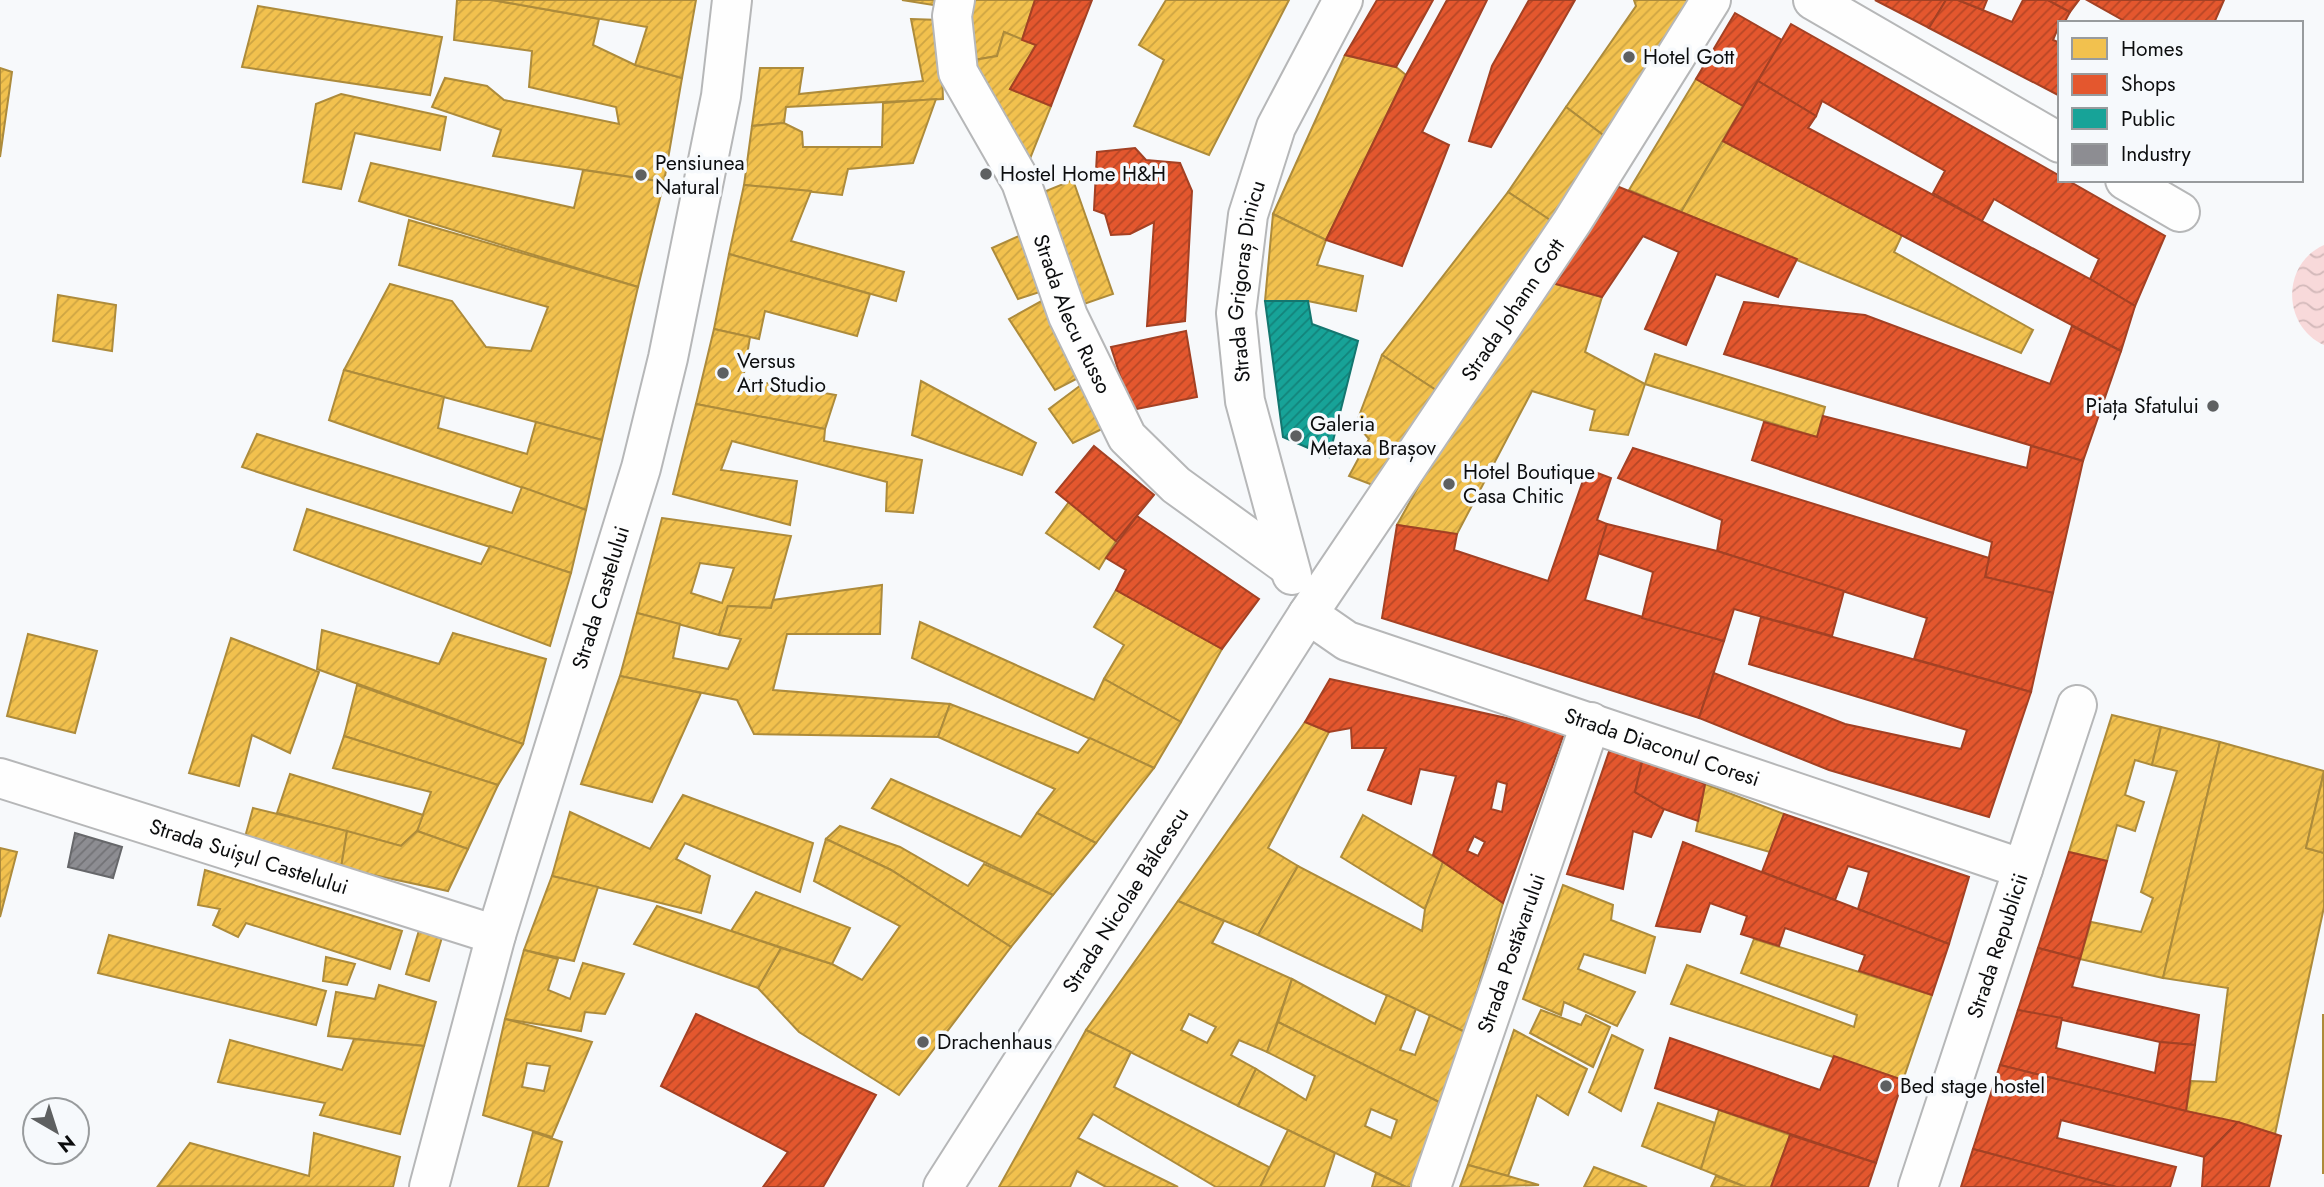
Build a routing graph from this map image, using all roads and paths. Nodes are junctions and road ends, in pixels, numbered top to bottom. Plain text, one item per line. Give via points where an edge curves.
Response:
1 (732, 0) edge
2 (956, 0) edge
3 (1343, 0) edge
4 (1711, 0) edge
5 (1813, 0) edge
6 (2058, 142) edge
7 (2128, 182) edge
8 (2180, 212) dead end
9 (1288, 566) junction
10 (1308, 614) junction
11 (2077, 705) dead end
12 (1591, 722) junction
13 (0, 778) edge
14 (2023, 869) junction
15 (496, 935) junction
16 (429, 1187) edge
17 (943, 1187) edge
18 (1432, 1187) edge
19 (1918, 1187) edge

1 - 15 street, Strada Castelului via 721,96 641,468
2 - 9 street, Strada Alecu Russo via 952,16 958,72 1021,182 1068,316 1127,437 1176,485
3 - 9 street, Strada Grigoraș Dinicu via 1276,127 1248,215 1236,313 1245,401
4 - 10 street, Strada Johann Gott via 1572,222
5 - 6 street
7 - 8 street
9 - 10 street, Strada Grigoraș Dinicu
10 - 12 street, Strada Diaconul Coresi via 1347,641
10 - 17 street, Strada Nicolae Bălcescu
11 - 14 street, Strada Republicii
12 - 14 street, Strada Diaconul Coresi
12 - 18 street, Strada Postăvarului
13 - 15 street, Strada Suișul Castelului
14 - 19 street, Strada Republicii
15 - 16 street, Strada Castelului

